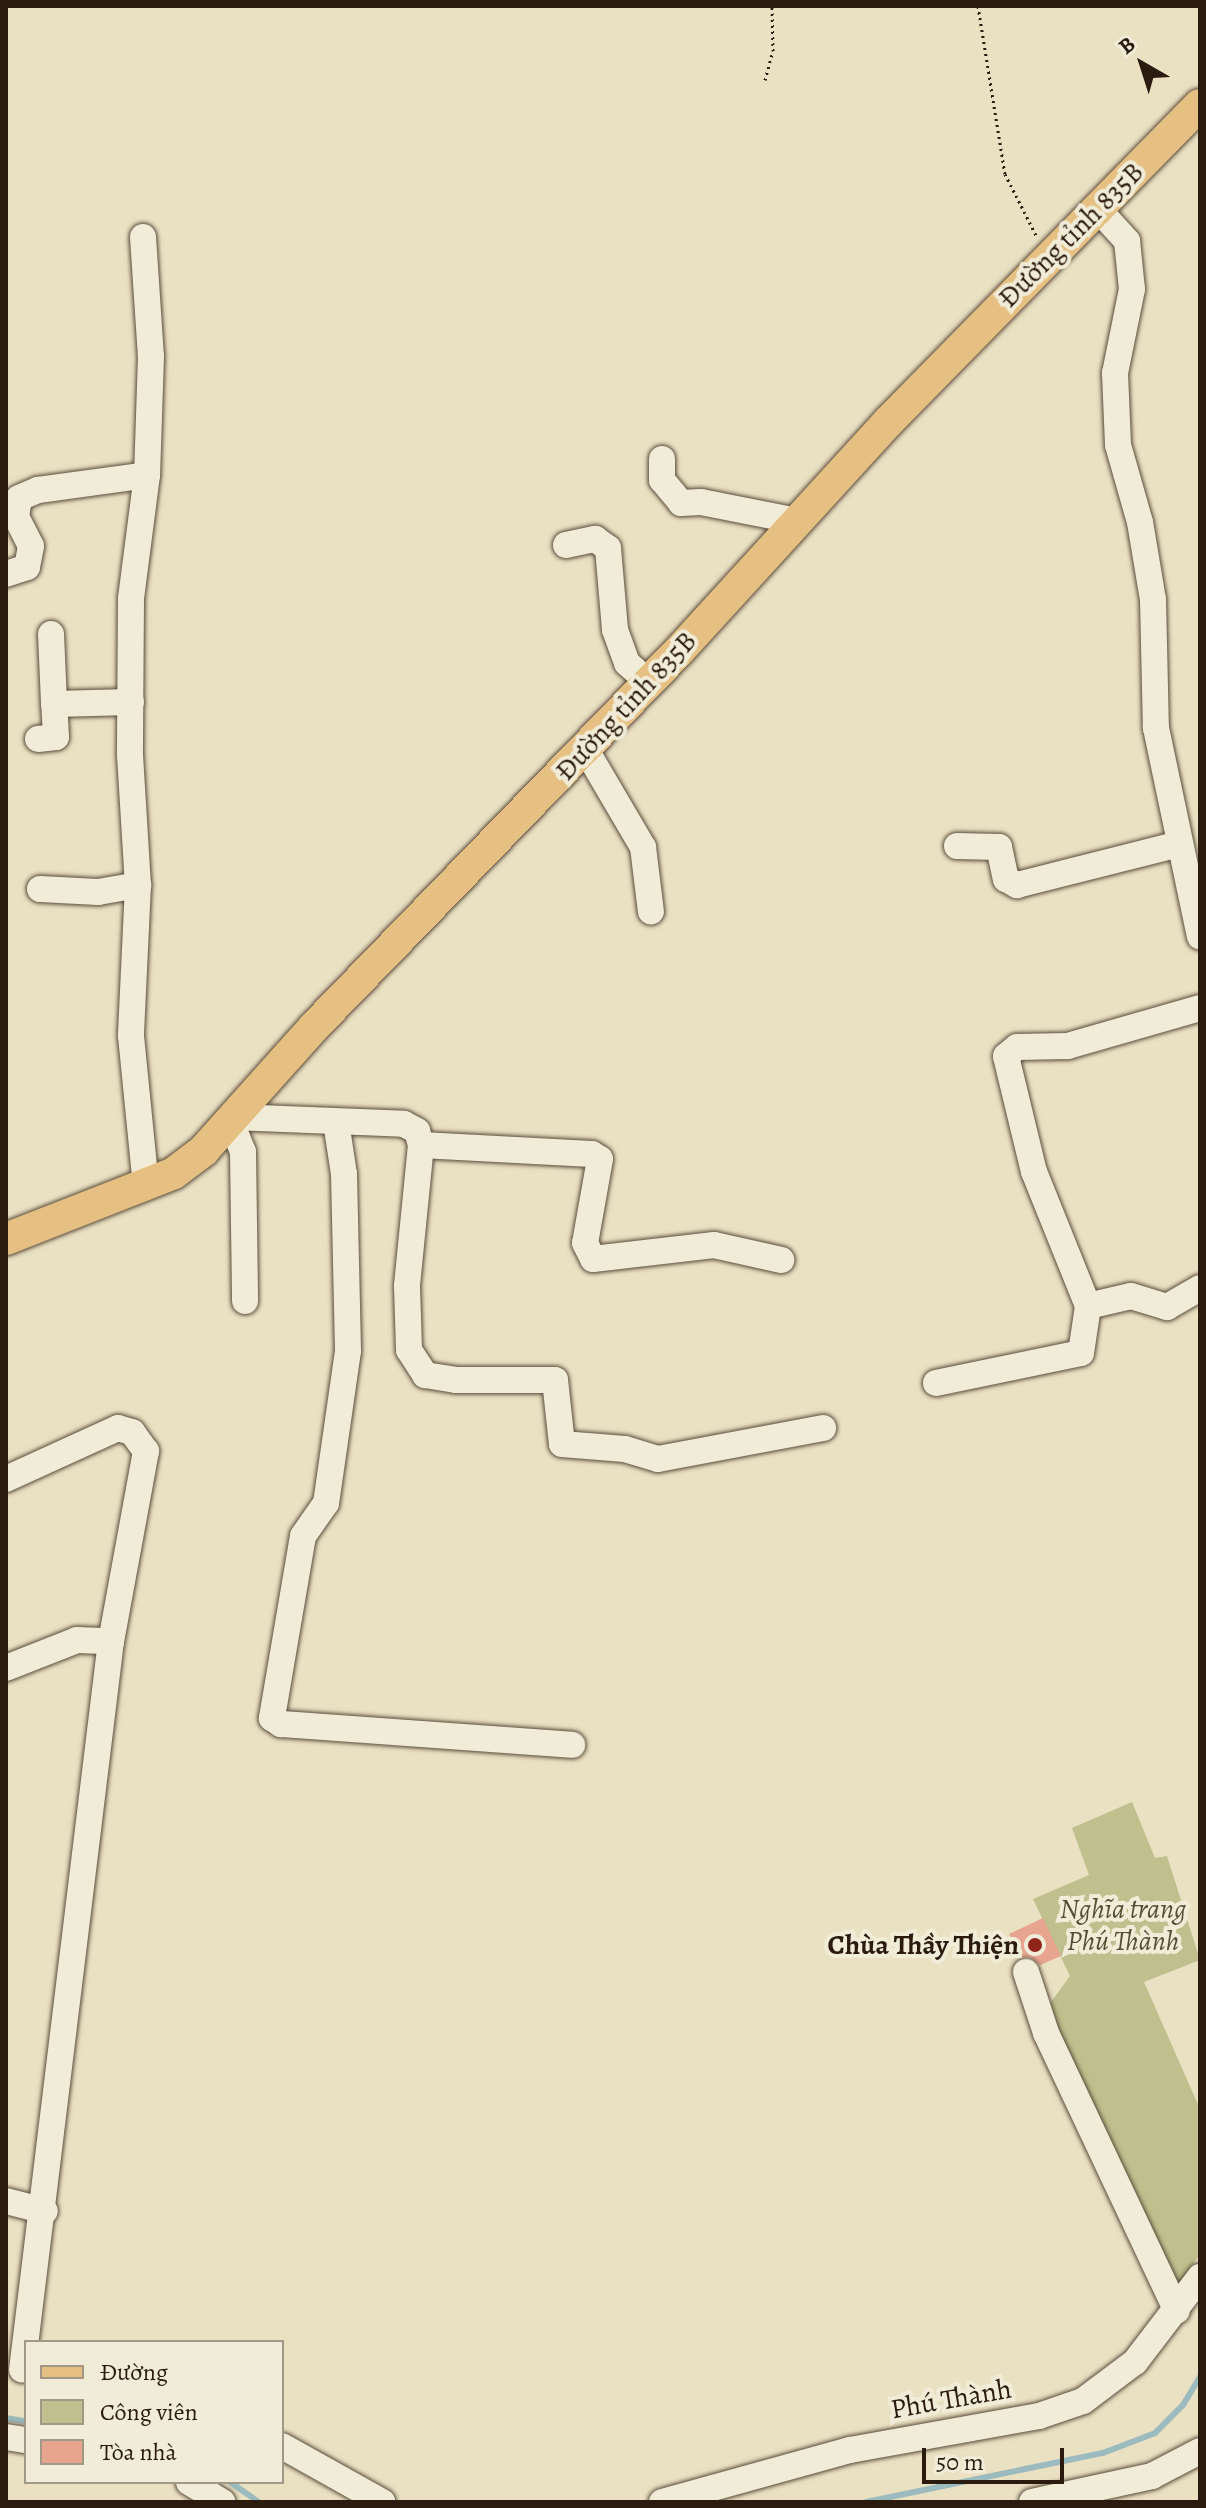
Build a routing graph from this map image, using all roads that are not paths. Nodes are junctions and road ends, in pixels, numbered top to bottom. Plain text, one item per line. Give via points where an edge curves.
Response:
1 (1200, 105) edge
2 (1097, 208) junction
3 (143, 237) dead end
4 (662, 459) dead end
5 (147, 475) junction
6 (797, 521) junction
7 (566, 545) dead end
8 (6, 574) edge
9 (51, 634) dead end
10 (649, 683) junction
11 (131, 702) junction
12 (54, 704) junction
13 (38, 739) dead end
14 (586, 750) junction
15 (1179, 844) junction
16 (957, 846) dead end
17 (138, 885) junction
18 (40, 889) dead end
19 (651, 912) dead end
20 (1200, 936) edge
21 (1200, 1008) edge
22 (336, 1122) junction
23 (228, 1123) junction
24 (421, 1145) junction
25 (146, 1186) junction
26 (6, 1239) edge
27 (781, 1260) dead end
28 (1200, 1288) edge
29 (245, 1301) dead end
30 (1088, 1306) junction
31 (936, 1383) dead end
32 (823, 1428) dead end
33 (6, 1479) edge
34 (111, 1641) junction
35 (6, 1668) edge
36 (572, 1745) dead end
37 (1026, 1972) dead end
38 (6, 2201) edge
39 (45, 2211) junction
40 (1200, 2277) edge
41 (1177, 2311) junction
42 (18, 2370) edge
43 (284, 2447) edge
44 (1200, 2451) edge
45 (192, 2484) edge
46 (222, 2502) edge
47 (382, 2502) edge
48 (662, 2502) edge
49 (1032, 2502) edge

1 - 2 main road, Đường tỉnh 835B
2 - 6 main road, Đường tỉnh 835B
2 - 15 street via 1127,241 1132,289 1115,373 1118,445 1140,522 1153,600 1156,728
3 - 5 street via 151,356
4 - 6 street via 662,480 681,503 701,502
5 - 8 street via 38,490 19,498 16,517 31,546 27,567
5 - 11 street via 131,599
6 - 10 main road, Đường tỉnh 835B
7 - 10 street via 595,539 608,548 615,630 627,663
9 - 12 street
10 - 14 main road, Đường tỉnh 835B
11 - 12 street
11 - 17 street
12 - 13 street via 56,737
14 - 19 street via 643,847
14 - 23 main road, Đường tỉnh 835B via 314,1027
15 - 16 street via 1017,885 1006,879 999,847
15 - 20 street
17 - 18 street via 98,892
17 - 25 street via 131,1036
21 - 30 street via 1068,1046 1017,1047 1006,1056 1034,1172
22 - 23 street
22 - 24 street via 404,1124 417,1131
22 - 36 street via 344,1174 348,1351 326,1503 303,1536 272,1718 281,1724
23 - 25 main road, Đường tỉnh 835B via 174,1173
23 - 29 street via 243,1152
24 - 27 street via 592,1154 600,1159 585,1243 593,1259 714,1245
24 - 32 street via 407,1286 409,1350 425,1375 555,1380 562,1444 625,1449 658,1459
25 - 26 main road, Đường tỉnh 835B
28 - 30 street via 1167,1307 1131,1296
30 - 31 street via 1081,1353
33 - 34 street via 118,1428 142,1442 146,1451 140,1501
34 - 35 street via 77,1640
34 - 39 street
37 - 41 street via 1052,2048
38 - 39 street
39 - 42 street
40 - 41 street, Phú Thành
41 - 48 street, Phú Thành via 1135,2362 1083,2401 1039,2416 850,2450
43 - 47 street
44 - 49 street via 1152,2476
45 - 46 street

